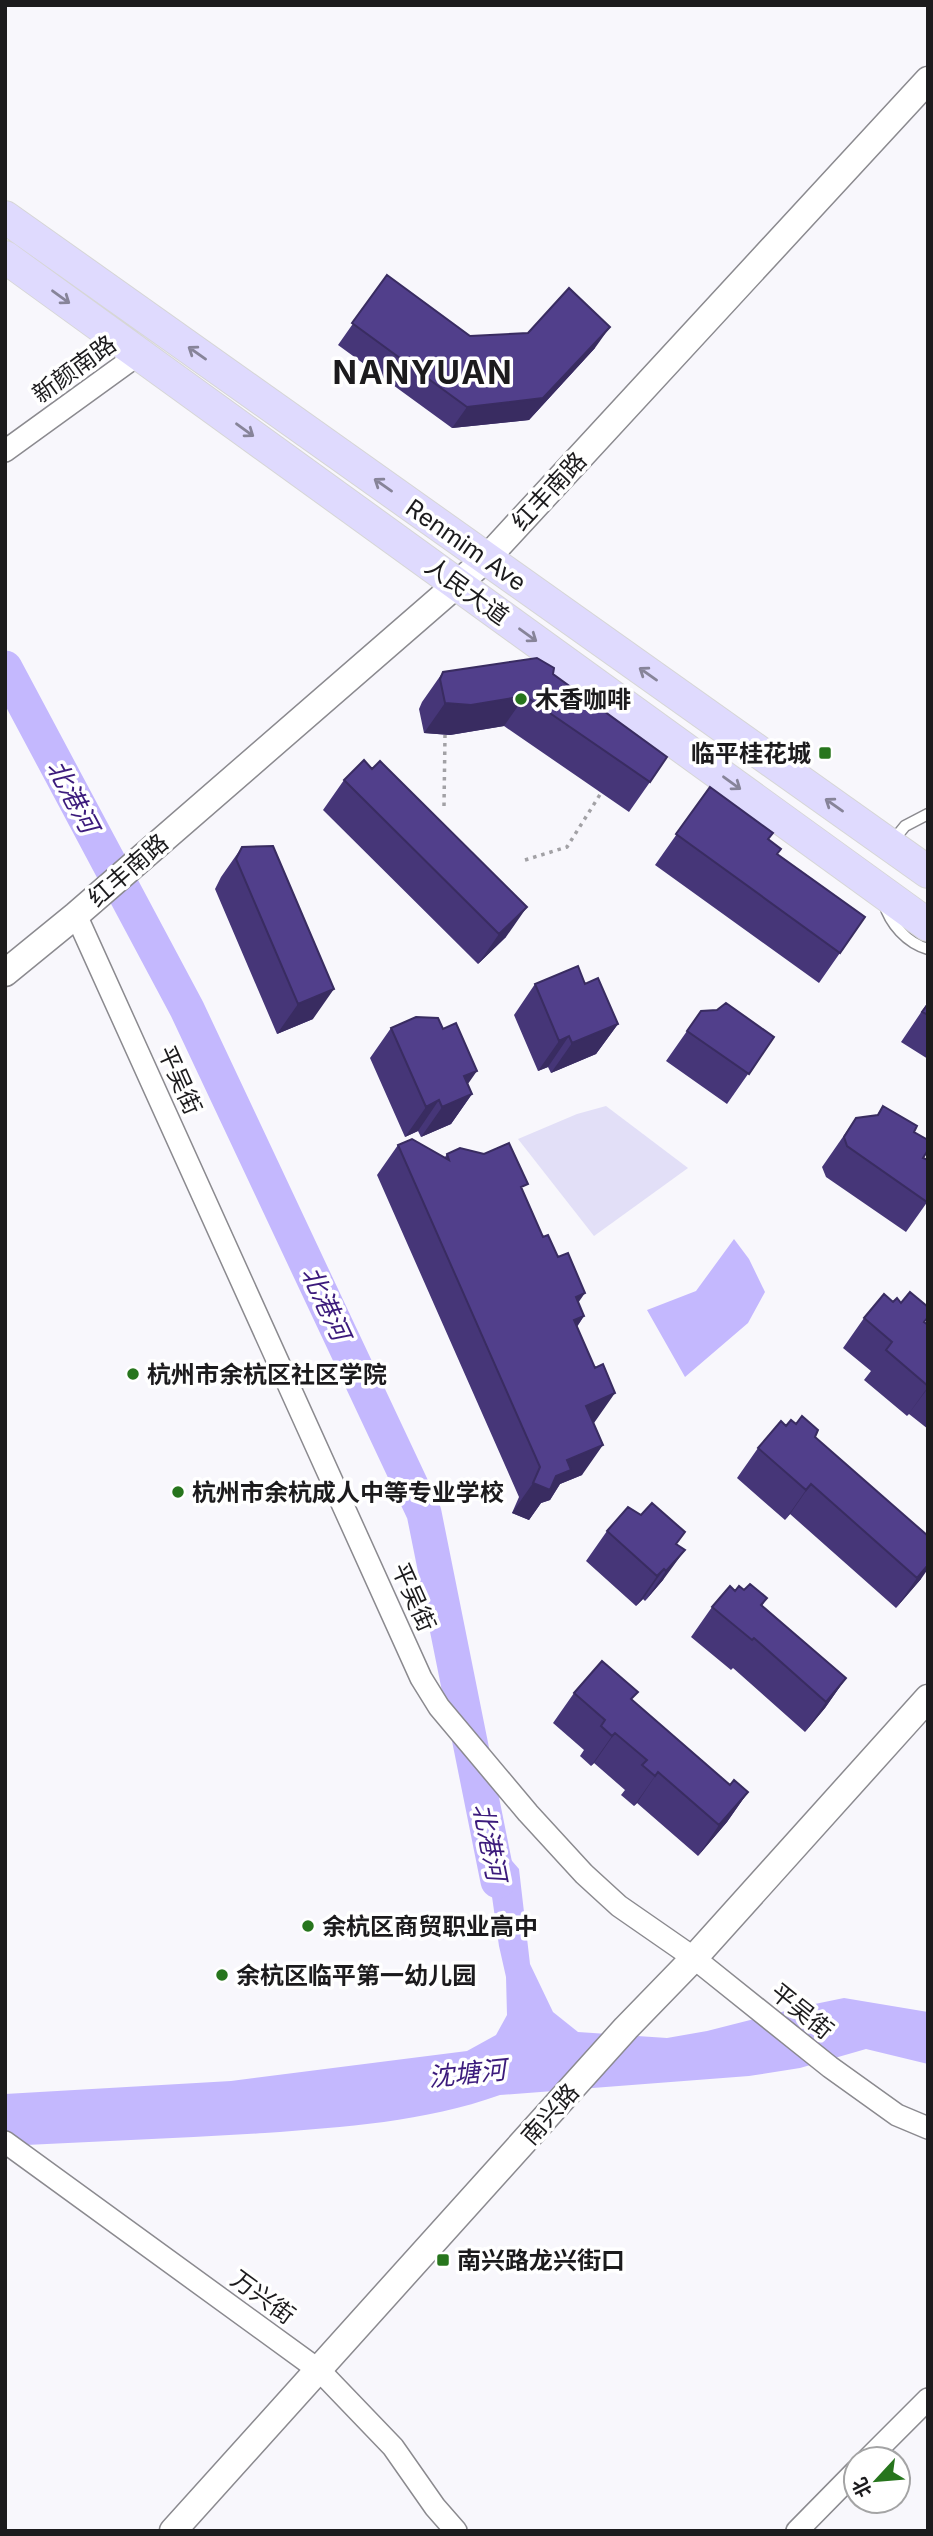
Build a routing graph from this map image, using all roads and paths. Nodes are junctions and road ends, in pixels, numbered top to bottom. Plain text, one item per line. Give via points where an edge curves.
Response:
1 (928, 80) edge
2 (5, 217) edge
3 (5, 257) edge
4 (139, 354) junction
5 (5, 451) edge
6 (486, 559) junction
7 (457, 584) junction
8 (446, 734) dead end
9 (601, 793) dead end
10 (444, 806) dead end
11 (928, 814) edge
12 (890, 845) junction
13 (525, 860) dead end
14 (928, 872) edge
15 (880, 891) dead end
16 (77, 914) junction
17 (928, 925) edge
18 (928, 949) edge
19 (5, 973) edge
20 (928, 1698) edge
21 (695, 1958) junction
22 (928, 2128) edge
23 (5, 2142) edge
24 (320, 2371) junction
25 (928, 2399) edge
26 (882, 2445) edge
27 (842, 2485) edge
28 (173, 2531) edge
29 (456, 2531) edge
30 (797, 2531) edge

1 - 6 street, 红丰南路
6 -> 2 main road, Renmim Ave
3 -> 4 main road, 人民大道
4 - 5 street, 新颜南路
4 -> 7 main road, 人民大道
6 - 7 street, 红丰南路
12 -> 6 main road, Renmim Ave
7 - 16 street, 红丰南路
7 -> 17 main road, 人民大道
8 - 10 path
9 - 13 path via 566,847
11 - 12 lane via 905,826
12 - 14 main road, Renmim Ave
15 - 18 lane via 887,914 901,933
16 - 19 street, 红丰南路
16 - 21 street, 平吴街 via 421,1678 439,1707 518,1802 584,1874 619,1906
20 - 21 street, 南兴路
21 - 22 street, 平吴街 via 830,2067 897,2115
21 - 24 street, 南兴路 via 626,2028
23 - 24 street, 万兴街
24 - 28 street, 南兴路
24 - 29 street, 万兴街 via 393,2448
25 - 26 street
27 - 30 street

